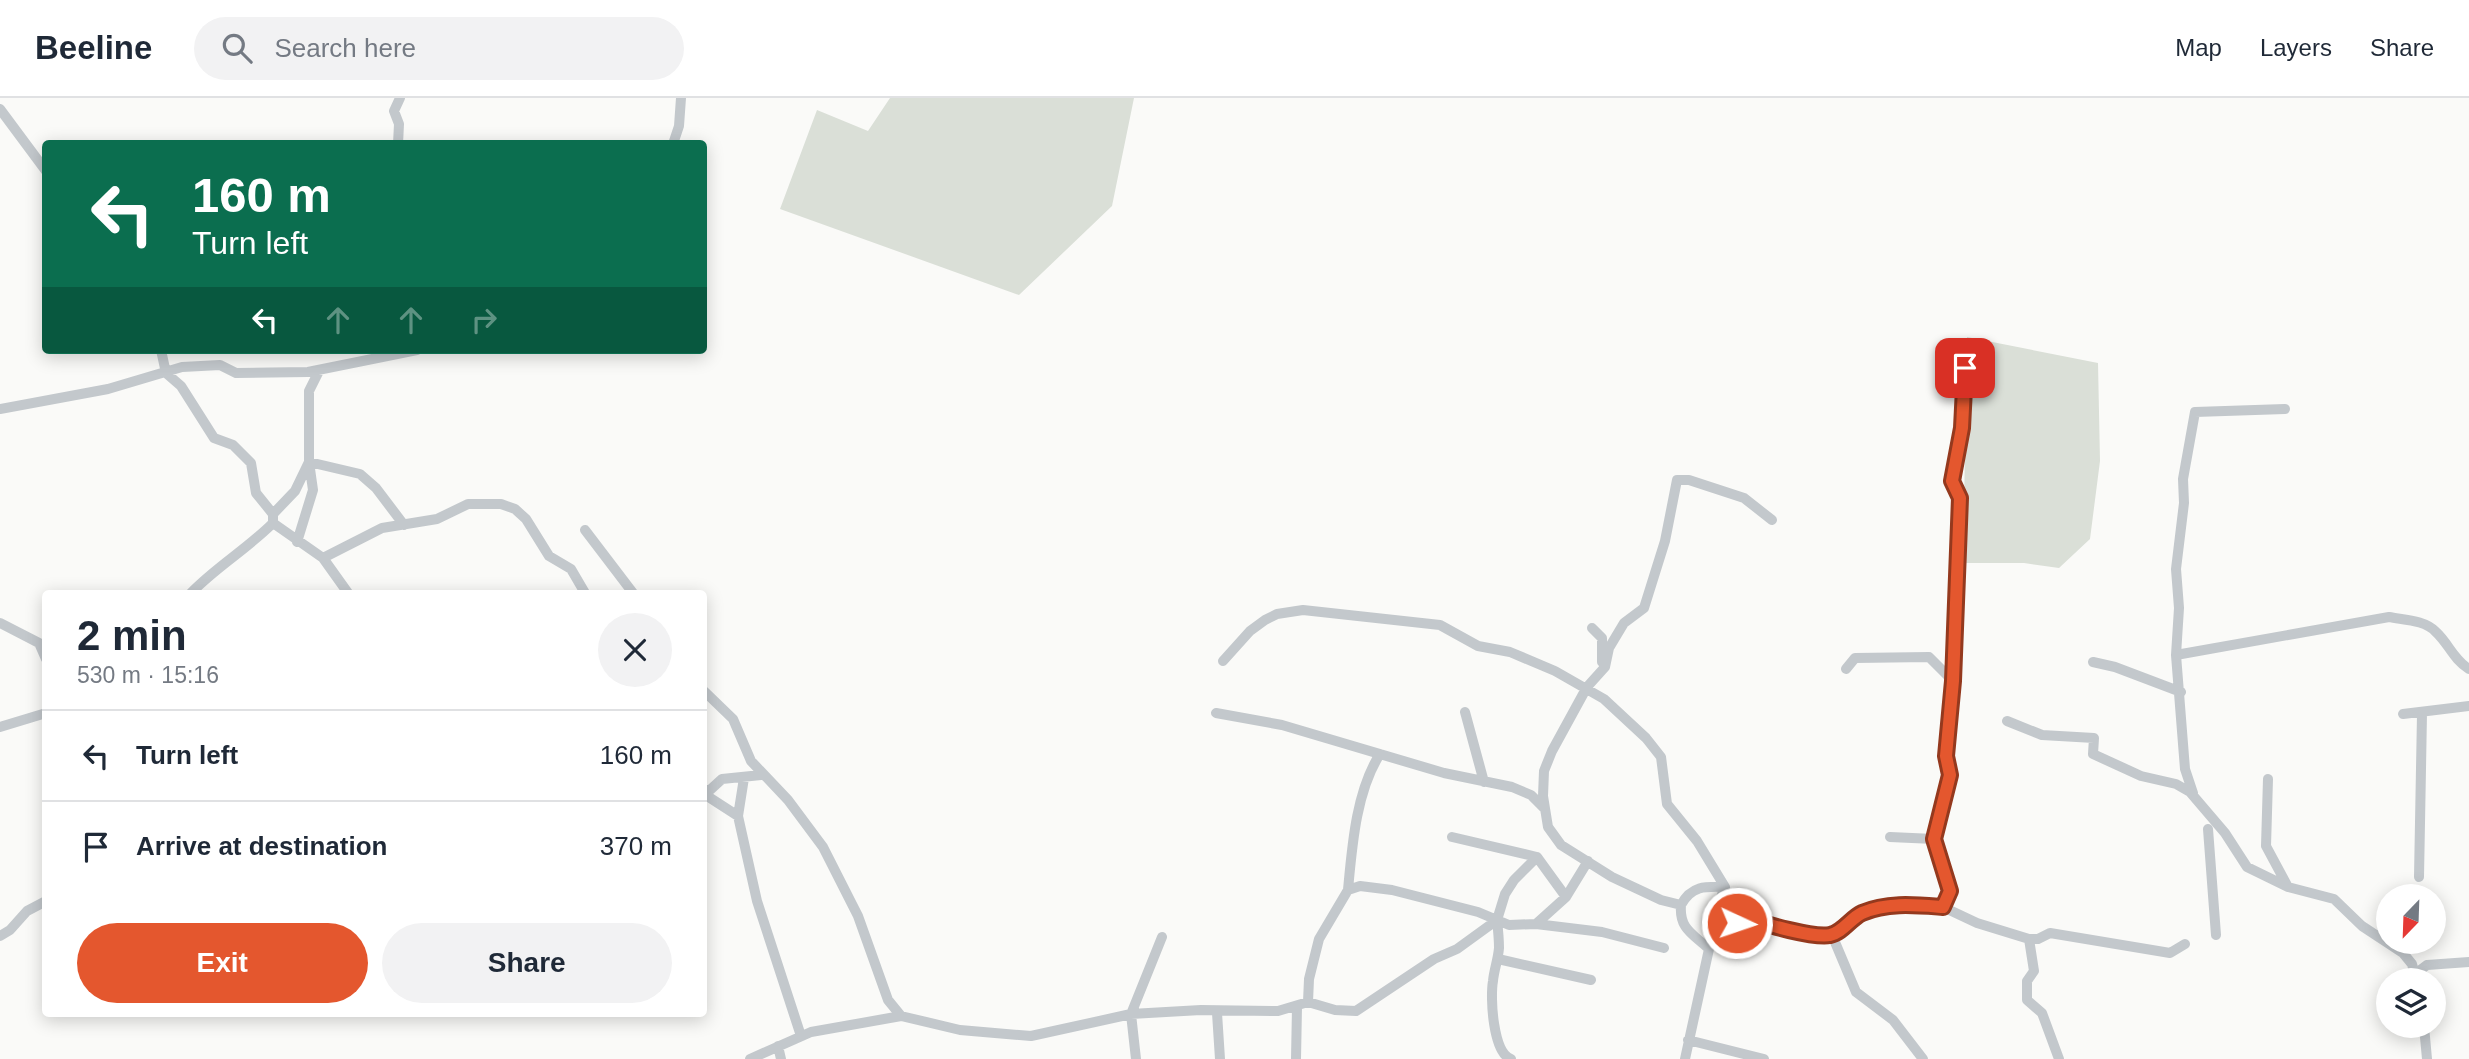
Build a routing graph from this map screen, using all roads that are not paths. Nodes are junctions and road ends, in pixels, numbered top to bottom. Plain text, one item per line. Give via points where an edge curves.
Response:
1 (400, 98) edge
2 (681, 98) edge
3 (0, 109) edge
4 (398, 140) edge
5 (674, 140) edge
6 (42, 166) edge
7 (162, 354) edge
8 (398, 354) edge
9 (1966, 358) dead end
10 (319, 371) junction
11 (166, 373) junction
12 (0, 409) edge
13 (2285, 409) dead end
14 (309, 462) junction
15 (273, 519) junction
16 (1772, 520) dead end
17 (404, 524) junction
18 (585, 530) dead end
19 (297, 542) junction
20 (323, 558) junction
21 (194, 590) edge
22 (346, 590) edge
23 (583, 590) edge
24 (631, 590) edge
25 (0, 623) edge
26 (1592, 628) dead end
27 (42, 650) edge
28 (2176, 655) junction
29 (1223, 661) dead end
30 (2093, 662) dead end
31 (1605, 667) junction
32 (1846, 669) dead end
33 (2469, 669) edge
34 (1953, 681) junction
35 (1587, 687) junction
36 (2181, 692) junction
37 (707, 694) edge
38 (2469, 706) edge
39 (1465, 712) dead end
40 (42, 713) edge
41 (1216, 713) dead end
42 (2403, 714) dead end
43 (2421, 714) junction
44 (2007, 721) dead end
45 (0, 727) edge
46 (1380, 754) junction
47 (761, 775) junction
48 (744, 778) junction
49 (2268, 779) dead end
50 (1484, 782) junction
51 (707, 791) edge
52 (707, 794) edge
53 (2196, 800) junction
54 (1545, 810) junction
55 (738, 816) junction
56 (2208, 830) dead end
57 (1452, 837) dead end
58 (1890, 837) dead end
59 (1934, 839) junction
60 (1537, 857) junction
61 (1588, 860) junction
62 (2419, 877) dead end
63 (1725, 887) junction
64 (2288, 887) junction
65 (1348, 890) junction
66 (1566, 897) junction
67 (42, 903) edge
68 (1681, 905) junction
69 (1943, 907) junction
70 (1497, 920) junction
71 (1536, 924) junction
72 (1832, 935) junction
73 (2216, 935) dead end
74 (0, 936) edge
75 (1162, 937) dead end
76 (2029, 939) junction
77 (2185, 944) dead end
78 (1664, 948) dead end
79 (1498, 959) junction
80 (2469, 962) edge
81 (2413, 968) edge
82 (2424, 968) edge
83 (1591, 980) dead end
84 (1308, 1002) junction
85 (1297, 1007) junction
86 (1217, 1013) junction
87 (1131, 1014) junction
88 (901, 1016) junction
89 (801, 1036) junction
90 (2425, 1038) edge
91 (1688, 1040) junction
92 (778, 1046) junction
93 (1500, 1048) junction
94 (750, 1059) edge
95 (781, 1059) edge
96 (1136, 1059) edge
97 (1220, 1059) edge
98 (1296, 1059) edge
99 (1496, 1059) edge
100 (1511, 1059) edge
101 (1685, 1059) edge
102 (1764, 1059) edge
103 (1923, 1059) edge
104 (2059, 1059) edge
105 (2427, 1059) edge

1 - 4 street via 394,111
2 - 5 street
3 - 6 street
7 - 11 street
8 - 10 street
9 - 34 street via 1962,428 1952,481 1960,498
10 - 11 street via 236,373 220,365 182,367
10 - 14 street via 309,391
11 - 12 street
11 - 15 street via 181,386 214,438 233,445 251,463 256,493
13 - 28 street via 2195,412 2183,479
14 - 15 street via 295,491
14 - 17 street via 360,474
14 - 19 street via 313,490
15 - 19 street
15 - 21 street via 254,541 214,569
16 - 31 street via 1744,498 1677,480 1665,541 1644,608 1624,622 1609,648
17 - 20 street via 382,528
17 - 23 street via 437,519 468,504 515,509 549,556 571,569
18 - 24 street
19 - 20 street
20 - 22 street
25 - 27 street via 39,643
26 - 31 street via 1601,638 1600,660
28 - 33 street via 2389,617 2423,623
28 - 36 street
29 - 35 street via 1265,620 1303,610 1440,625 1478,646 1521,656
30 - 36 street
31 - 35 street
32 - 34 street via 1855,658 1921,656 1937,663
34 - 59 street via 1946,756 1950,775
35 - 54 street via 1544,771
35 - 63 street via 1646,737 1661,757 1667,804
36 - 53 street via 2185,769
37 - 47 street via 733,719
38 - 43 street
39 - 50 street
40 - 45 street
41 - 46 street via 1282,725
42 - 43 street
43 - 62 street
44 - 53 street via 2042,735 2094,738 2093,754 2141,776 2176,784
46 - 50 street
46 - 65 street via 1360,811
47 - 48 street
47 - 88 street via 788,800 823,848 858,916 888,1000
48 - 51 street via 722,779
48 - 55 street
49 - 64 street via 2266,846
50 - 54 street via 1531,795
52 - 55 street
53 - 64 street via 2225,833 2242,863
54 - 61 street via 1548,827 1561,845
55 - 89 street via 773,958
56 - 73 street
57 - 60 street
58 - 59 street
59 - 69 street via 1950,891
60 - 66 street
60 - 70 street via 1510,887
61 - 66 street
61 - 68 street via 1661,901
63 - 68 street via 1688,892
63 - 72 street via 1716,910 1737,923 1751,917 1761,924 1806,934
64 - 81 street via 2334,899 2362,926 2403,953
65 - 70 street via 1392,890
65 - 84 street via 1319,939
66 - 71 street
67 - 74 street
68 - 91 street via 1684,928 1709,949
69 - 72 street via 1902,904 1861,913
69 - 76 street
70 - 71 street via 1509,925
70 - 79 street
70 - 84 street via 1356,1011
71 - 78 street via 1602,932
72 - 103 street via 1856,992 1894,1020
75 - 87 street
76 - 77 street via 2050,933 2170,953
76 - 104 street via 2034,971 2027,981 2027,1000 2042,1013
79 - 83 street
79 - 93 street via 1492,983
80 - 82 street
84 - 85 street
85 - 86 street
85 - 98 street
86 - 87 street
86 - 97 street
87 - 88 street via 1031,1036 960,1030
87 - 96 street
88 - 89 street
89 - 92 street
90 - 105 street
91 - 101 street
91 - 102 street
92 - 94 street
92 - 95 street
93 - 99 street
93 - 100 street

